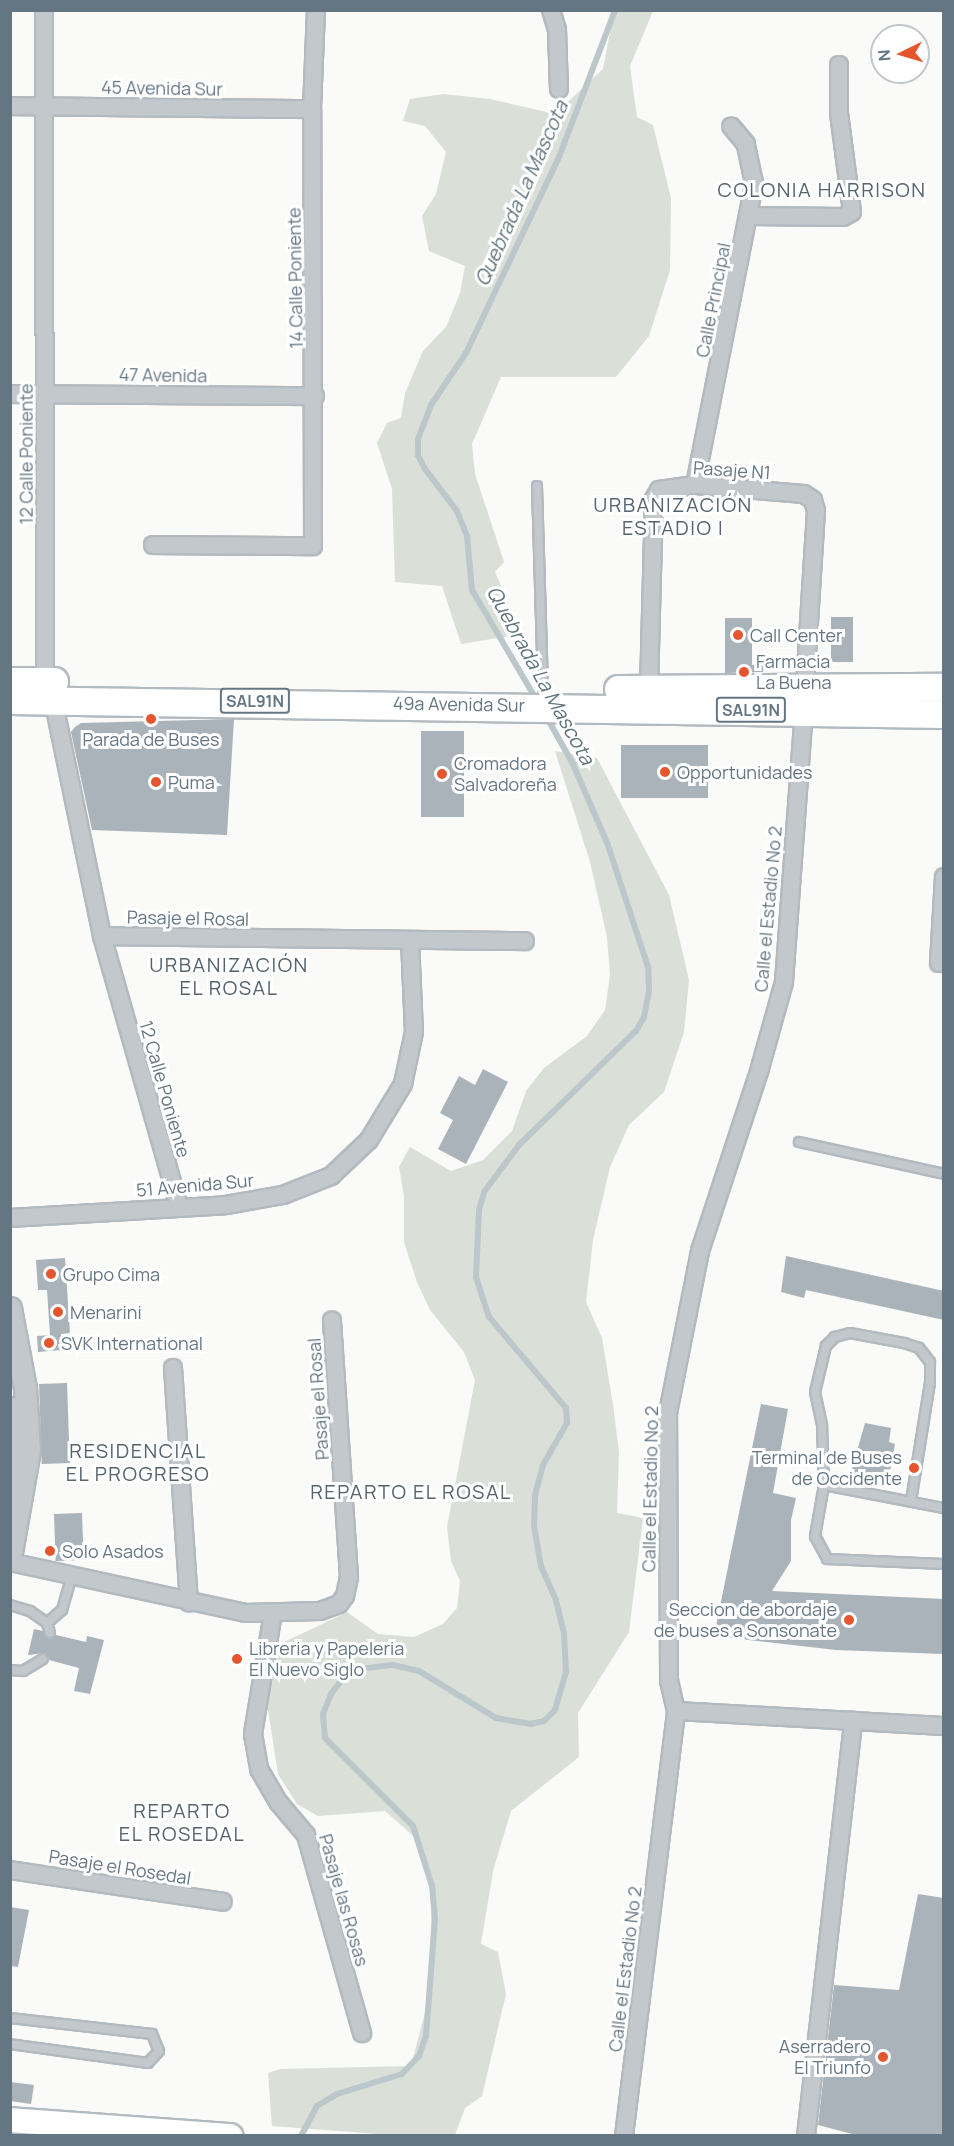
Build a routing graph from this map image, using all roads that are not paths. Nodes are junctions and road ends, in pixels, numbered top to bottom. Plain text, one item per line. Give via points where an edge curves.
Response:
1 (44, 10) edge
2 (316, 10) edge
3 (551, 10) edge
4 (839, 65) dead end
5 (559, 89) dead end
6 (43, 105) junction
7 (10, 106) edge
8 (312, 109) junction
9 (731, 126) dead end
10 (749, 216) junction
11 (46, 393) junction
12 (10, 394) edge
13 (315, 396) junction
14 (695, 485) junction
15 (537, 486) dead end
16 (153, 545) dead end
17 (10, 681) edge
18 (944, 687) edge
19 (649, 689) junction
20 (49, 690) junction
21 (545, 695) junction
22 (804, 699) junction
23 (10, 700) edge
24 (944, 714) edge
25 (944, 877) edge
26 (102, 936) junction
27 (410, 940) junction
28 (525, 941) dead end
29 (939, 963) dead end
30 (799, 1142) dead end
31 (944, 1174) edge
32 (179, 1207) junction
33 (10, 1218) edge
34 (10, 1308) edge
35 (332, 1321) dead end
36 (173, 1368) dead end
37 (10, 1408) edge
38 (10, 1484) edge
39 (824, 1485) junction
40 (911, 1501) junction
41 (944, 1508) edge
42 (10, 1560) edge
43 (944, 1564) edge
44 (72, 1576) junction
45 (189, 1602) junction
46 (10, 1605) edge
47 (273, 1613) junction
48 (46, 1623) junction
49 (50, 1633) dead end
50 (43, 1659) dead end
51 (10, 1670) edge
52 (676, 1711) junction
53 (853, 1721) junction
54 (944, 1726) edge
55 (10, 1870) edge
56 (223, 1902) dead end
57 (10, 2018) edge
58 (362, 2033) dead end
59 (10, 2044) edge
60 (10, 2120) edge
61 (230, 2136) edge
62 (624, 2136) edge
63 (806, 2136) edge

1 - 6 street, 12 Calle Poniente
2 - 8 street, 14 Calle Poniente
3 - 5 street
4 - 10 street via 839,113 852,212 843,217
6 - 7 street, 45 Avenida Sur
6 - 8 street, 45 Avenida Sur
6 - 11 street, 12 Calle Poniente
8 - 13 street, 14 Calle Poniente
9 - 10 street, Calle Principal via 746,144 754,183
10 - 14 street, Calle Principal
11 - 12 street, 47 Avenida
11 - 13 street, 47 Avenida
11 - 20 street, 12 Calle Poniente
13 - 16 street, 14 Calle Poniente via 314,546
14 - 19 street, Pasaje N1 via 659,490 654,499
14 - 22 street, Pasaje N1 via 804,494 813,500 816,511
15 - 21 lane
17 - 20 main road, 49a Avenida Sur / SAL91N
18 - 22 main road, 49a Avenida Sur / SAL91N
19 - 21 main road, 49a Avenida Sur / SAL91N
19 - 22 main road, 49a Avenida Sur / SAL91N
20 - 21 main road, 49a Avenida Sur / SAL91N
20 - 23 main road, 49a Avenida Sur / SAL91N
20 - 26 street, 12 Calle Poniente
21 - 22 main road, 49a Avenida Sur / SAL91N
22 - 24 main road, 49a Avenida Sur / SAL91N
22 - 52 street, Calle el Estadio No 2 via 784,982 700,1251 668,1413 669,1680
25 - 29 street
26 - 27 street, Pasaje el Rosal
26 - 32 street, 12 Calle Poniente
27 - 28 street, Pasaje el Rosal
27 - 32 street, 51 Avenida Sur via 414,1032 403,1084 369,1140 331,1176 283,1196
30 - 31 lane
32 - 33 street, 51 Avenida Sur
34 - 42 street via 25,1388 28,1450
35 - 47 street, Pasaje el Rosal via 348,1587 339,1604 331,1608
36 - 45 street
37 - 38 street
39 - 40 lane
39 - 40 lane via 822,1426 815,1392 826,1346 835,1336 850,1333 919,1348 930,1362
39 - 43 lane via 815,1536 827,1559
40 - 41 lane
42 - 44 street, Pasaje el Rosal
44 - 45 street, Pasaje el Rosal
44 - 48 lane via 62,1610
45 - 47 street, Pasaje el Rosal via 245,1613
46 - 48 lane via 30,1611
47 - 58 street, Pasaje las Rosas via 253,1734 259,1769 279,1803 306,1835
48 - 49 lane
50 - 51 lane via 23,1671
52 - 53 street
52 - 62 street, Calle el Estadio No 2
53 - 54 street
53 - 63 street
55 - 56 street, Pasaje el Rosedal
57 - 59 lane via 152,2034 159,2051 148,2063
60 - 61 main road

